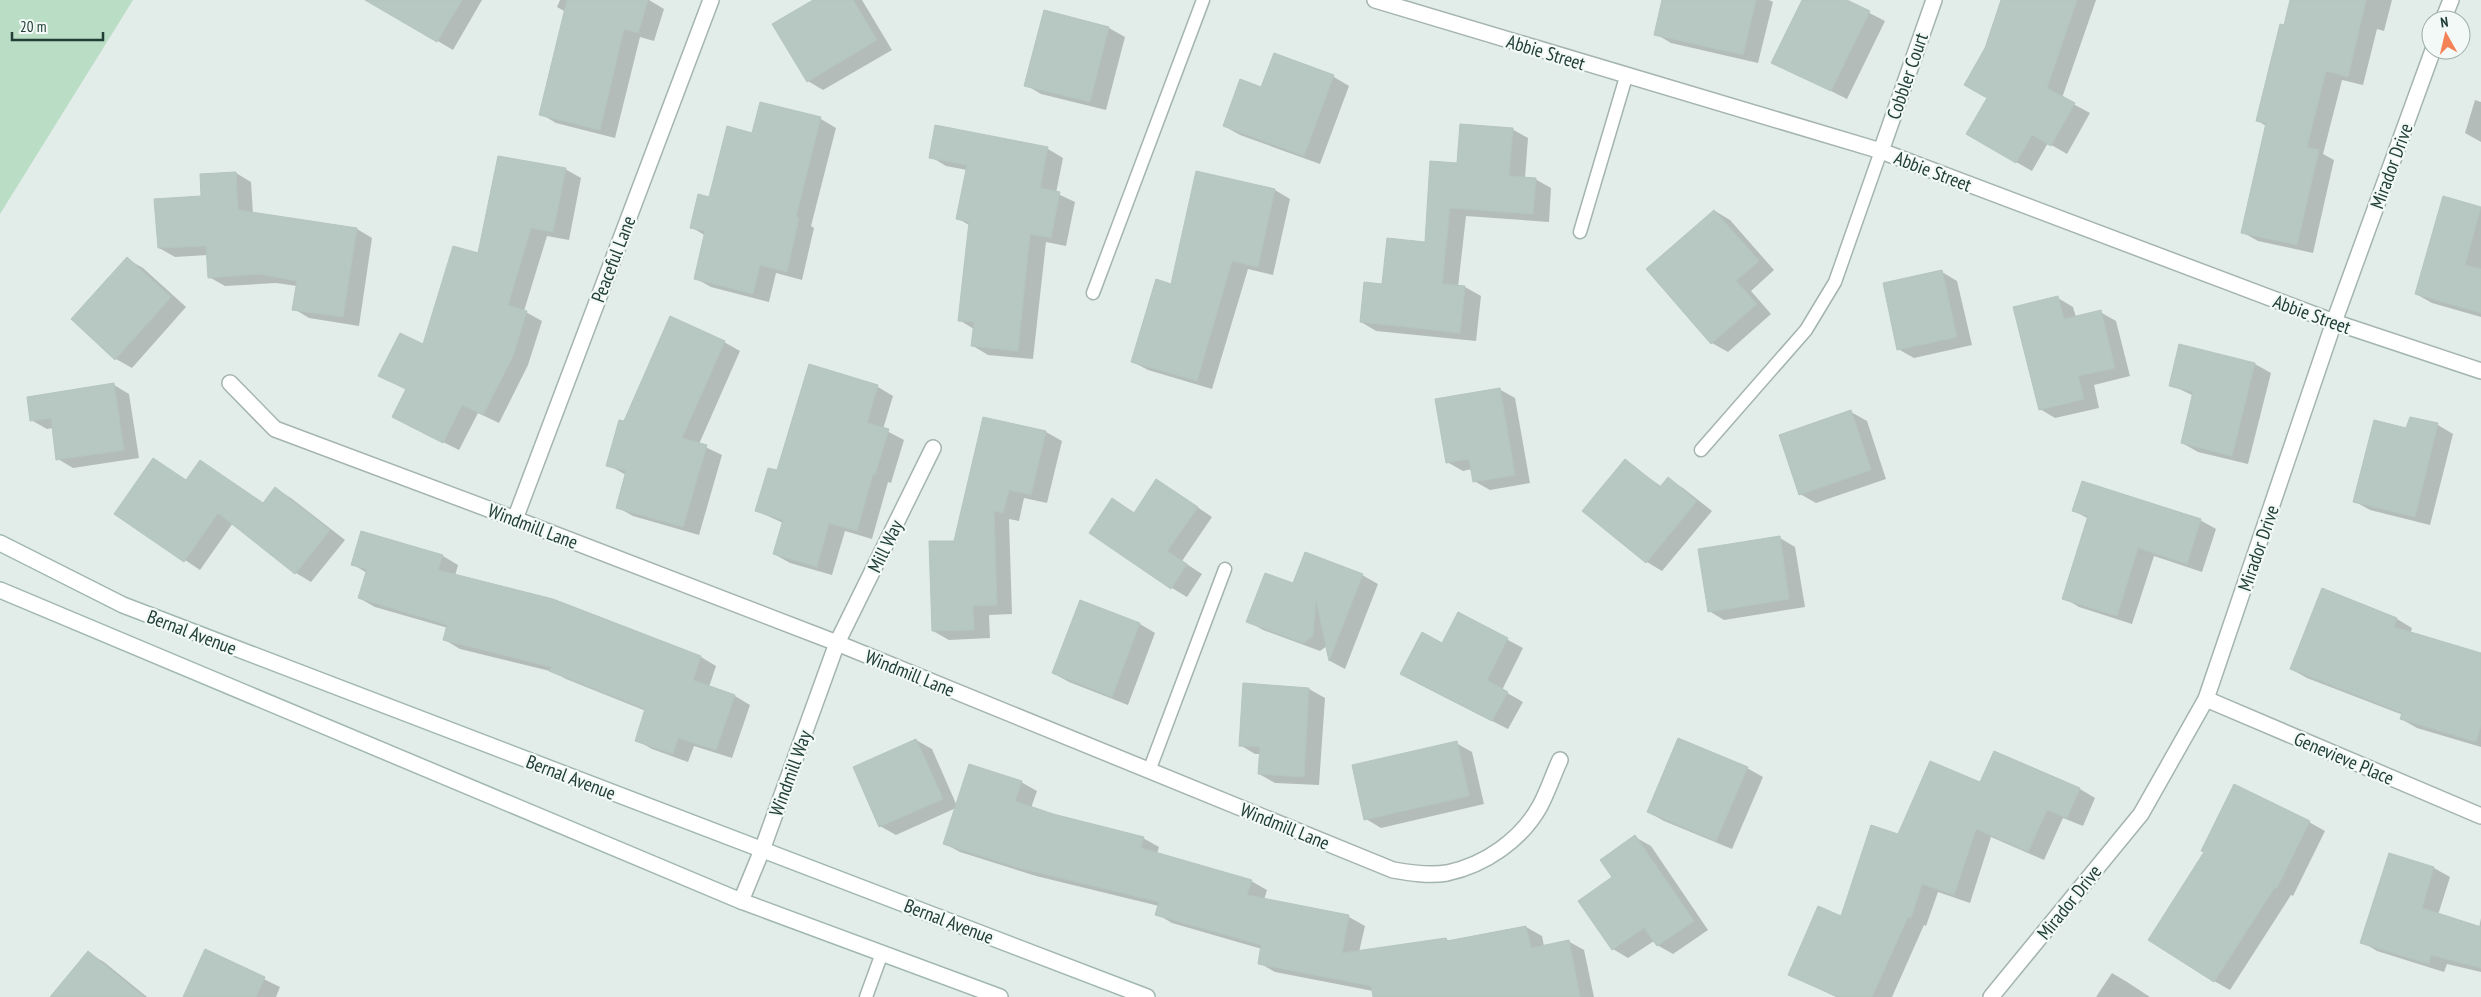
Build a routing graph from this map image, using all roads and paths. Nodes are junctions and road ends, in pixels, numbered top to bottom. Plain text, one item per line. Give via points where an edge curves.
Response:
1 (711, 0) edge
2 (1203, 0) edge
3 (1375, 0) edge
4 (1934, 0) edge
5 (2429, 60) edge
6 (1626, 77) junction
7 (1881, 151) junction
8 (1580, 232) dead end
9 (1093, 293) dead end
10 (2334, 322) junction
11 (2481, 371) edge
12 (230, 384) dead end
13 (933, 448) dead end
14 (1702, 450) dead end
15 (515, 519) junction
16 (0, 543) edge
17 (1225, 569) dead end
18 (0, 590) edge
19 (837, 643) junction
20 (2206, 699) junction
21 (1560, 760) dead end
22 (1149, 771) junction
23 (2481, 816) edge
24 (762, 850) junction
25 (741, 901) junction
26 (882, 953) junction
27 (866, 997) edge
28 (1000, 997) edge
29 (1147, 997) edge
30 (1991, 997) edge

1 - 15 street, Peaceful Lane
2 - 9 lane
3 - 6 street, Abbie Street
4 - 7 street, Cobbler Court
5 - 10 street, Mirador Drive
6 - 7 street, Abbie Street
6 - 8 lane
7 - 10 street, Abbie Street
7 - 14 lane via 1835,282 1806,330
10 - 11 street, Abbie Street
10 - 20 street, Mirador Drive
12 - 15 street, Windmill Lane via 275,429
13 - 19 street, Mill Way
15 - 19 street, Windmill Lane
16 - 24 street, Bernal Avenue via 123,605
17 - 22 lane
18 - 25 street, Bernal Avenue
19 - 22 street, Windmill Lane
19 - 24 street, Windmill Way
20 - 23 street, Genevieve Place
20 - 30 street, Mirador Drive via 2141,814
21 - 22 street, Windmill Lane via 1541,805 1524,830 1502,849 1473,865 1446,873 1418,874 1393,870
24 - 25 street, Windmill Way
24 - 29 street, Bernal Avenue
25 - 26 street, Bernal Avenue
26 - 27 lane
26 - 28 street, Bernal Avenue

